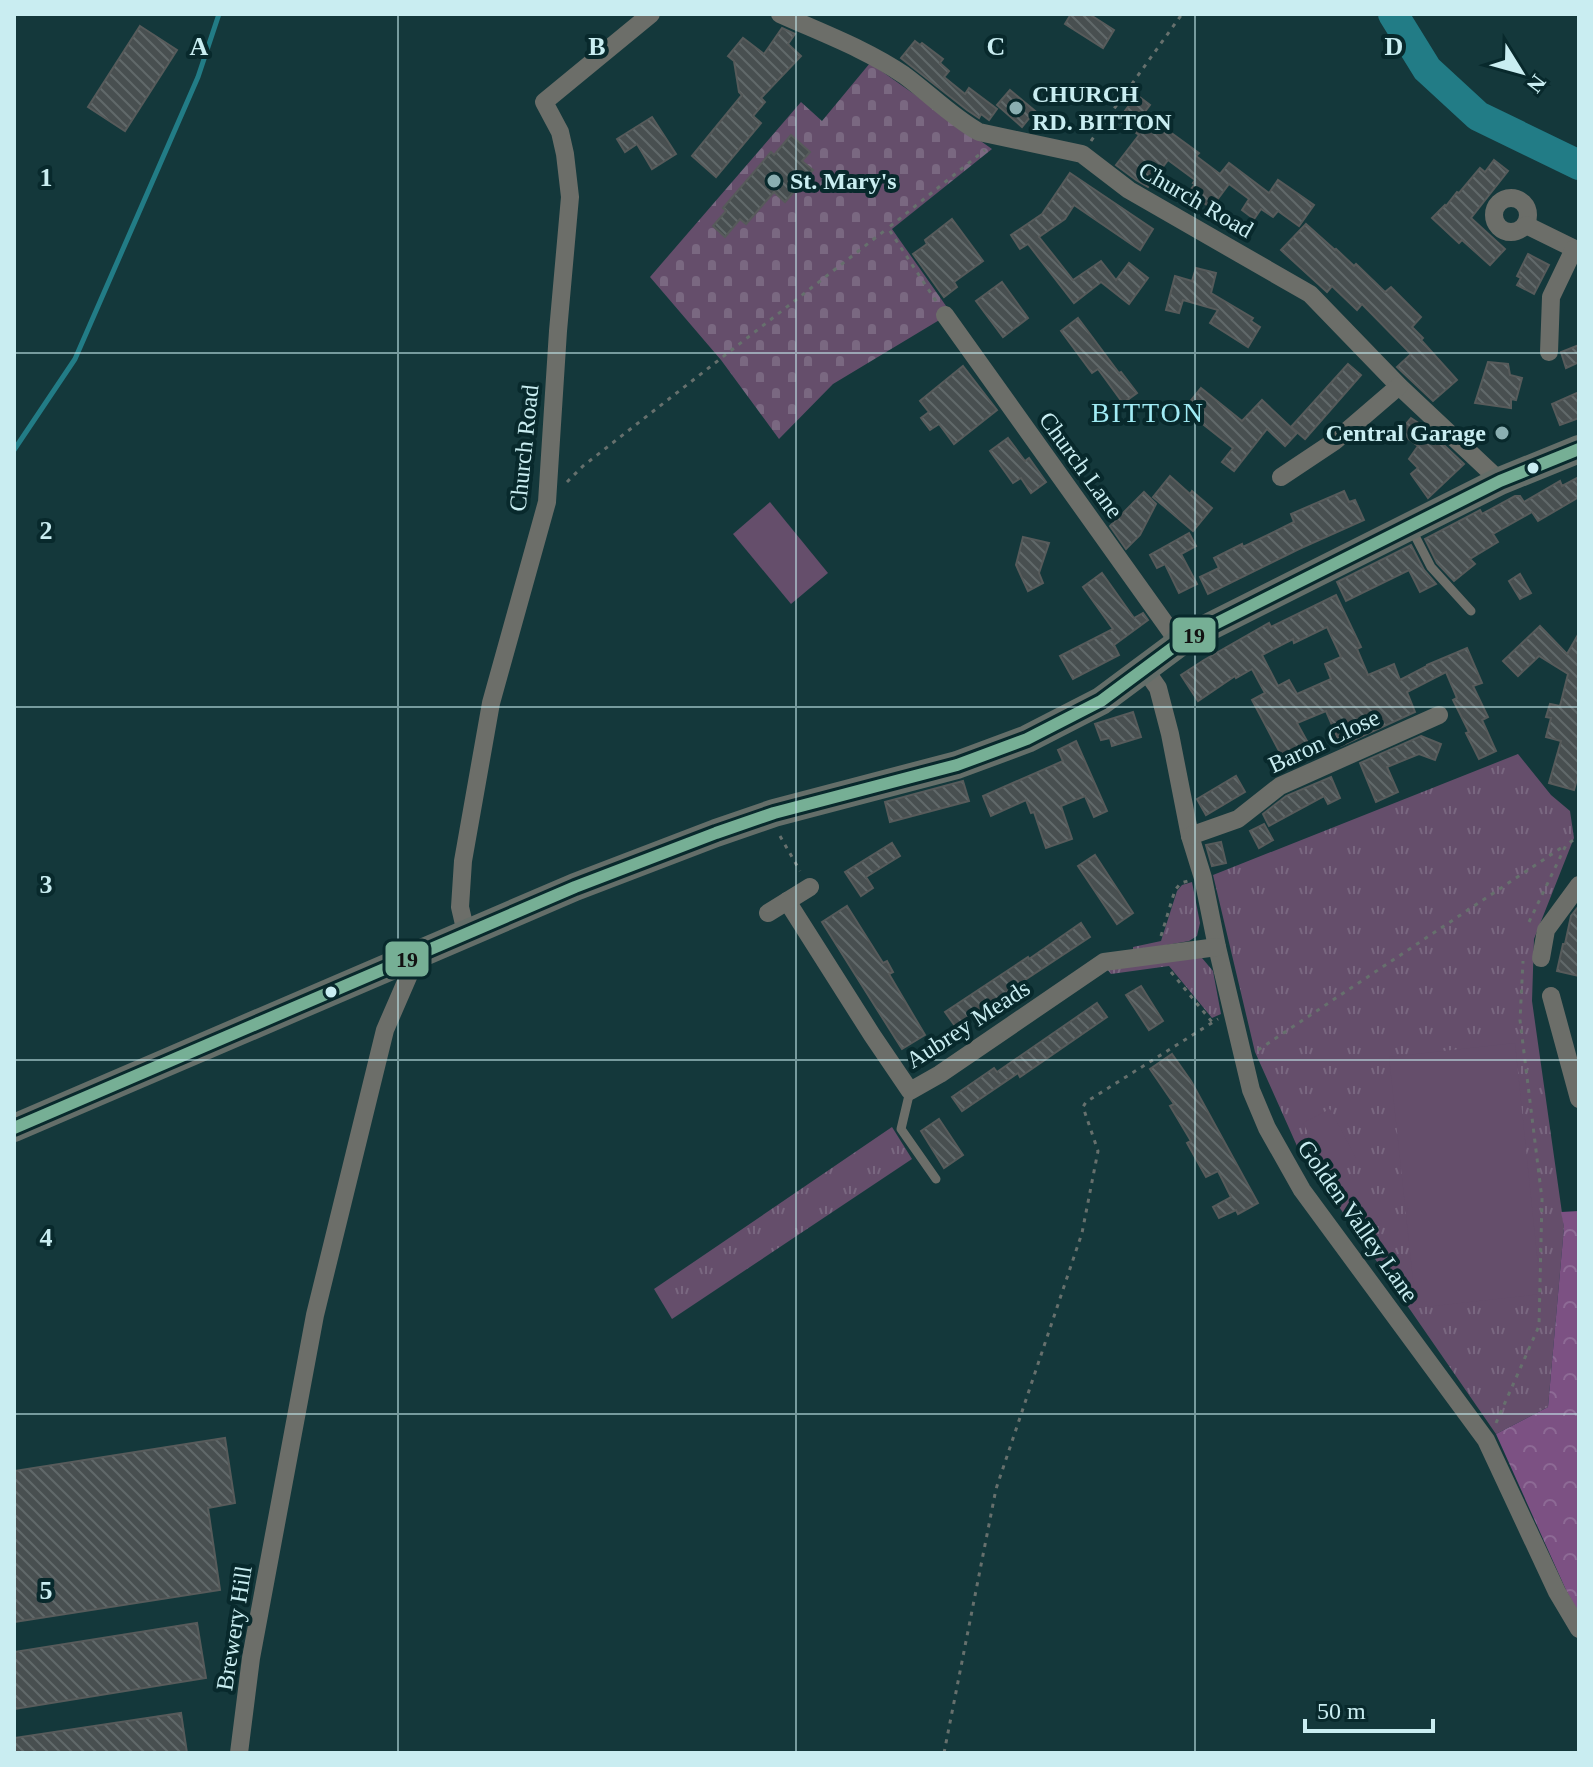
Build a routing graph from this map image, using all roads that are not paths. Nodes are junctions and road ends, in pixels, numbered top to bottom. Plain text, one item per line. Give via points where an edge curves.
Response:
1 (651, 14) edge
2 (780, 14) edge
3 (1526, 225) dead end
4 (1577, 250) edge
5 (945, 315) road end
6 (1549, 352) dead end
7 (1399, 386) junction
8 (1579, 449) edge
9 (1281, 477) dead end
10 (1500, 481) junction
11 (1411, 527) junction
12 (1471, 611) dead end
13 (1179, 643) junction
14 (1144, 668) junction
15 (1439, 715) dead end
16 (1190, 836) junction
17 (1579, 885) edge
18 (810, 887) road end
19 (787, 901) junction
20 (768, 913) dead end
21 (466, 933) junction
22 (1217, 947) junction
23 (418, 954) junction
24 (1532, 960) road end
25 (1551, 996) dead end
26 (910, 1091) junction
27 (1579, 1099) edge
28 (14, 1128) edge
29 (936, 1179) dead end
30 (1579, 1629) edge
31 (239, 1753) edge

1 - 21 street, Church Road via 544,102 560,132 570,197 547,502 491,703 463,861 460,907
2 - 7 street, Church Road via 873,55 979,132 1082,154 1129,190 1310,294
3 - 4 street
4 - 6 street via 1551,297
5 - 13 street, Church Lane
7 - 9 street via 1335,441
7 - 10 street, Church Road
8 - 10 main road
10 - 11 main road
11 - 12 lane via 1431,567
11 - 13 main road
13 - 14 main road
14 - 16 street, Golden Valley Lane via 1158,688
14 - 21 main road via 1101,701 1027,739 957,765 716,833
15 - 16 street, Baron Close via 1280,786 1238,819
16 - 22 street, Golden Valley Lane
17 - 24 street via 1546,930
18 - 19 street
19 - 20 street
19 - 26 street, Aubrey Meads
21 - 23 main road
22 - 26 street, Aubrey Meads via 1104,962
22 - 30 street, Golden Valley Lane via 1251,1090 1267,1128 1302,1190 1486,1440
23 - 28 main road
23 - 31 street, Brewery Hill via 385,1030 315,1315 251,1658
25 - 27 street
26 - 29 lane via 901,1129

